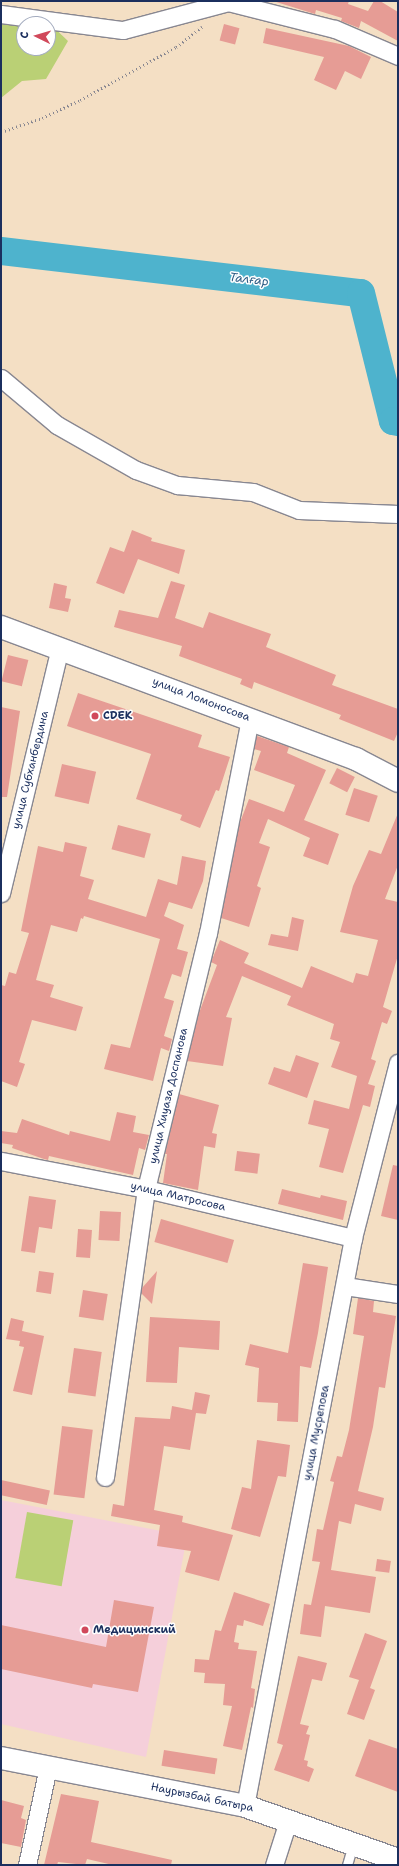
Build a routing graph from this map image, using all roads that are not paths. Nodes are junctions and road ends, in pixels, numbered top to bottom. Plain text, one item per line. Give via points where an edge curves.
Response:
1 (229, 2) edge
2 (1, 14) edge
3 (398, 56) edge
4 (1, 378) edge
5 (398, 514) edge
6 (1, 627) edge
7 (60, 647) junction
8 (250, 719) junction
9 (398, 781) edge
10 (1, 893) edge
11 (398, 1063) edge
12 (1, 1160) edge
13 (146, 1189) junction
14 (353, 1238) junction
15 (345, 1286) junction
16 (398, 1294) edge
17 (105, 1477) dead end
18 (1, 1758) edge
19 (48, 1767) junction
20 (246, 1806) junction
21 (288, 1821) junction
22 (353, 1844) junction
23 (398, 1860) edge
24 (27, 1865) edge
25 (274, 1865) edge
26 (347, 1865) edge

1 - 2 street via 123,30
1 - 3 street via 335,29
4 - 5 street via 57,425 136,470 177,486 253,492 299,510
6 - 7 main road, улица Ломоносова
7 - 8 main road, улица Ломоносова
7 - 10 street, улица Субханбердина
8 - 9 main road, улица Ломоносова via 356,759
8 - 13 street, улица Хиуаза Доспанова via 208,933
11 - 14 street, улица Мусрепова
12 - 13 street, улица Матросова
13 - 14 street, улица Матросова
13 - 17 street, улица Хиуаза Доспанова
14 - 15 street, улица Мусрепова
15 - 16 street
15 - 20 street, улица Мусрепова
18 - 19 main road, Наурызбай батыра
19 - 20 main road, Наурызбай батыра
19 - 24 street
20 - 21 main road, Наурызбай батыра
21 - 22 main road, Наурызбай батыра
21 - 25 street
22 - 23 main road, Наурызбай батыра
22 - 26 lane

